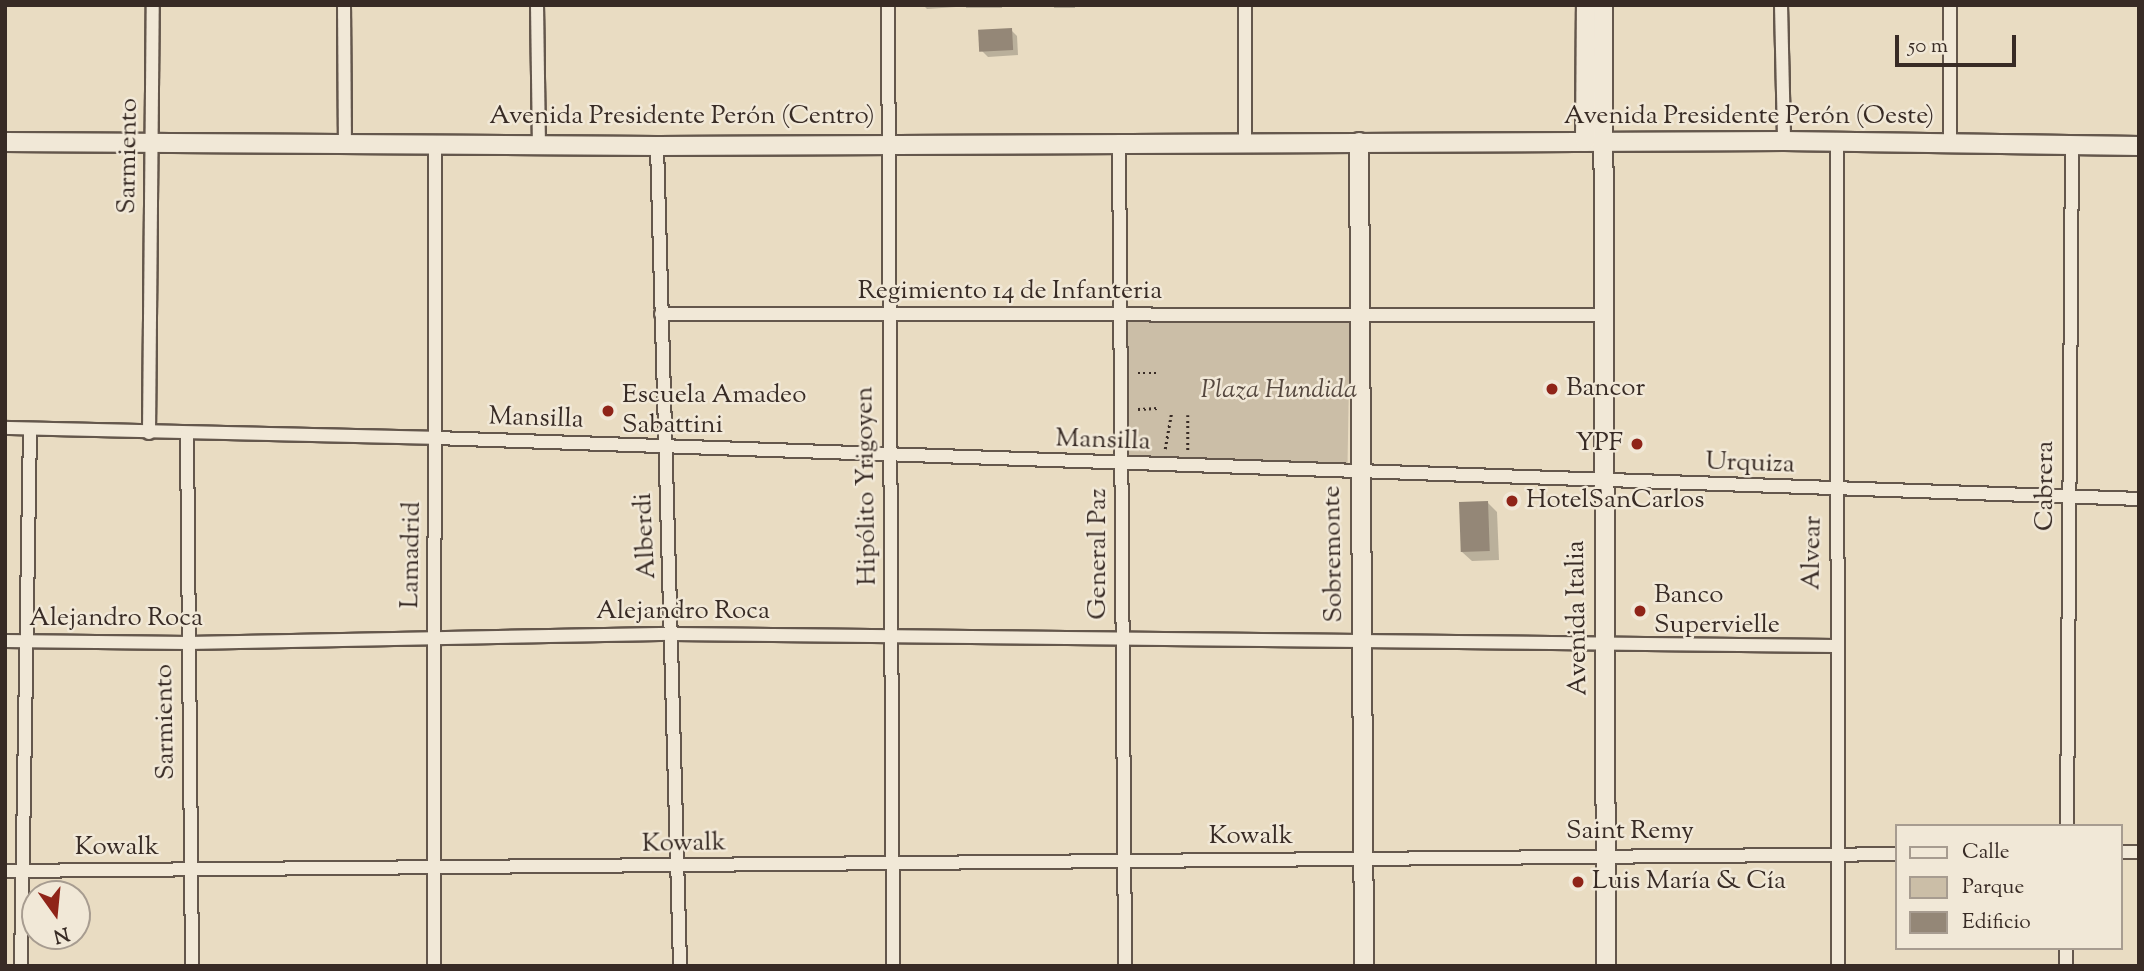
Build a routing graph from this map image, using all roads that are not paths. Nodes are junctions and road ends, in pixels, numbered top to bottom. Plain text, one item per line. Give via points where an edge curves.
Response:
1 (153, 5) edge
2 (344, 5) edge
3 (537, 5) edge
4 (888, 5) edge
5 (1245, 5) edge
6 (1586, 5) edge
7 (1603, 5) edge
8 (1782, 5) edge
9 (1950, 5) edge
10 (1119, 141) junction
11 (1245, 141) junction
12 (1784, 141) junction
13 (5, 142) edge
14 (152, 142) junction
15 (1359, 142) junction
16 (1584, 142) junction
17 (1837, 142) junction
18 (345, 143) junction
19 (539, 143) junction
20 (887, 143) junction
21 (1603, 143) junction
22 (435, 144) junction
23 (1950, 145) junction
24 (657, 146) junction
25 (2072, 146) junction
26 (2139, 146) edge
27 (661, 314) junction
28 (889, 314) junction
29 (1358, 314) junction
30 (1602, 315) junction
31 (1120, 316) junction
32 (5, 428) edge
33 (30, 430) junction
34 (149, 433) junction
35 (187, 435) junction
36 (436, 438) junction
37 (665, 447) junction
38 (889, 456) junction
39 (1121, 465) junction
40 (1359, 474) junction
41 (1602, 481) junction
42 (1837, 491) junction
43 (2068, 496) junction
44 (2139, 499) edge
45 (674, 634) junction
46 (891, 635) junction
47 (434, 636) junction
48 (1122, 638) junction
49 (1361, 640) junction
50 (5, 641) edge
51 (26, 641) junction
52 (1605, 641) junction
53 (188, 643) junction
54 (1834, 646) junction
55 (2067, 824) edge
56 (1836, 854) junction
57 (1896, 854) edge
58 (1607, 855) junction
59 (1363, 859) junction
60 (1124, 860) junction
61 (891, 863) junction
62 (434, 867) junction
63 (678, 868) junction
64 (5, 871) edge
65 (23, 871) junction
66 (191, 872) junction
67 (21, 966) edge
68 (192, 966) edge
69 (435, 966) edge
70 (680, 966) edge
71 (893, 966) edge
72 (1125, 966) edge
73 (1364, 966) edge
74 (1606, 966) edge
75 (1838, 966) edge

1 - 14 street, Sarmiento
2 - 18 street
3 - 19 street
4 - 20 street, Hipólito Yrigoyen
5 - 11 street
6 - 16 main road
7 - 21 main road, Avenida Italia
8 - 12 street
9 - 23 street
10 - 11 main road, Avenida Presidente Perón (Centro)
10 - 20 main road, Avenida Presidente Perón (Centro)
10 - 31 street, General Paz
11 - 15 main road, Avenida Presidente Perón (Centro)
12 - 17 main road, Avenida Presidente Perón (Oeste)
12 - 21 main road, Avenida Presidente Perón (Oeste)
13 - 14 main road, Avenida Presidente Perón (Centro)
14 - 18 main road, Avenida Presidente Perón (Centro)
14 - 34 street, Sarmiento
15 - 16 main road, Avenida Presidente Perón (Oeste)
15 - 29 main road, Sobremonte
16 - 21 main road, Avenida Presidente Perón (Oeste)
17 - 23 main road, Avenida Presidente Perón (Oeste)
17 - 42 street, Alvear
18 - 22 main road, Avenida Presidente Perón (Centro)
19 - 22 main road, Avenida Presidente Perón (Centro)
19 - 24 main road, Avenida Presidente Perón (Centro)
20 - 24 main road, Avenida Presidente Perón (Centro)
20 - 28 street, Hipólito Yrigoyen
21 - 30 main road, Avenida Italia
22 - 36 street, Lamadrid
23 - 25 main road, Avenida Presidente Perón (Oeste)
24 - 27 street, Alberdi
25 - 26 main road, Avenida Presidente Perón (Oeste)
25 - 43 street, Cabrera
27 - 28 street, Regimiento 14 de Infanteria
27 - 37 street, Alberdi
28 - 31 street, Regimiento 14 de Infanteria
28 - 38 street, Hipólito Yrigoyen
29 - 30 street, Regimiento 14 de Infanteria
29 - 31 street, Regimiento 14 de Infanteria
29 - 40 main road, Sobremonte
30 - 41 main road, Avenida Italia
31 - 39 street, General Paz
32 - 33 street, Mansilla
33 - 34 street, Mansilla
33 - 51 street
34 - 35 street, Mansilla
35 - 36 street, Mansilla
35 - 53 street, Sarmiento
36 - 37 street, Mansilla
36 - 47 street, Lamadrid
37 - 38 street, Mansilla
37 - 45 street, Alberdi
38 - 39 street, Mansilla
38 - 46 street, Hipólito Yrigoyen
39 - 40 street, Mansilla
39 - 48 street, General Paz
40 - 41 street, Urquiza
40 - 49 main road, Sobremonte
41 - 42 street, Urquiza
41 - 52 main road, Avenida Italia
42 - 43 street, Urquiza
42 - 54 street, Alvear
43 - 44 street, Urquiza
43 - 55 street, Cabrera
45 - 46 street, Alejandro Roca
45 - 47 street, Alejandro Roca
45 - 63 street, Alberdi
46 - 48 street, Alejandro Roca
46 - 61 street, Hipólito Yrigoyen
47 - 53 street, Alejandro Roca
47 - 62 street, Lamadrid
48 - 49 street, Alejandro Roca
48 - 60 street, General Paz
49 - 52 street, Alejandro Roca
49 - 59 main road, Sobremonte
50 - 51 street, Alejandro Roca
51 - 53 street, Alejandro Roca
51 - 65 street
52 - 54 street, Alejandro Roca
52 - 58 main road, Avenida Italia
53 - 66 street, Sarmiento
54 - 56 street, Alvear
56 - 57 street, Saint Remy
56 - 58 street, Saint Remy
56 - 75 street, Alvear
58 - 59 street, Saint Remy
58 - 74 main road, Avenida Italia
59 - 60 street, Kowalk
59 - 73 main road, Sobremonte
60 - 61 street, Kowalk
60 - 72 street, General Paz
61 - 63 street, Kowalk
61 - 71 street, Hipólito Yrigoyen
62 - 63 street, Kowalk
62 - 66 street, Kowalk
62 - 69 street, Lamadrid
63 - 70 street, Alberdi
64 - 65 street, Kowalk
65 - 66 street, Kowalk
65 - 67 street
66 - 68 street, Sarmiento

